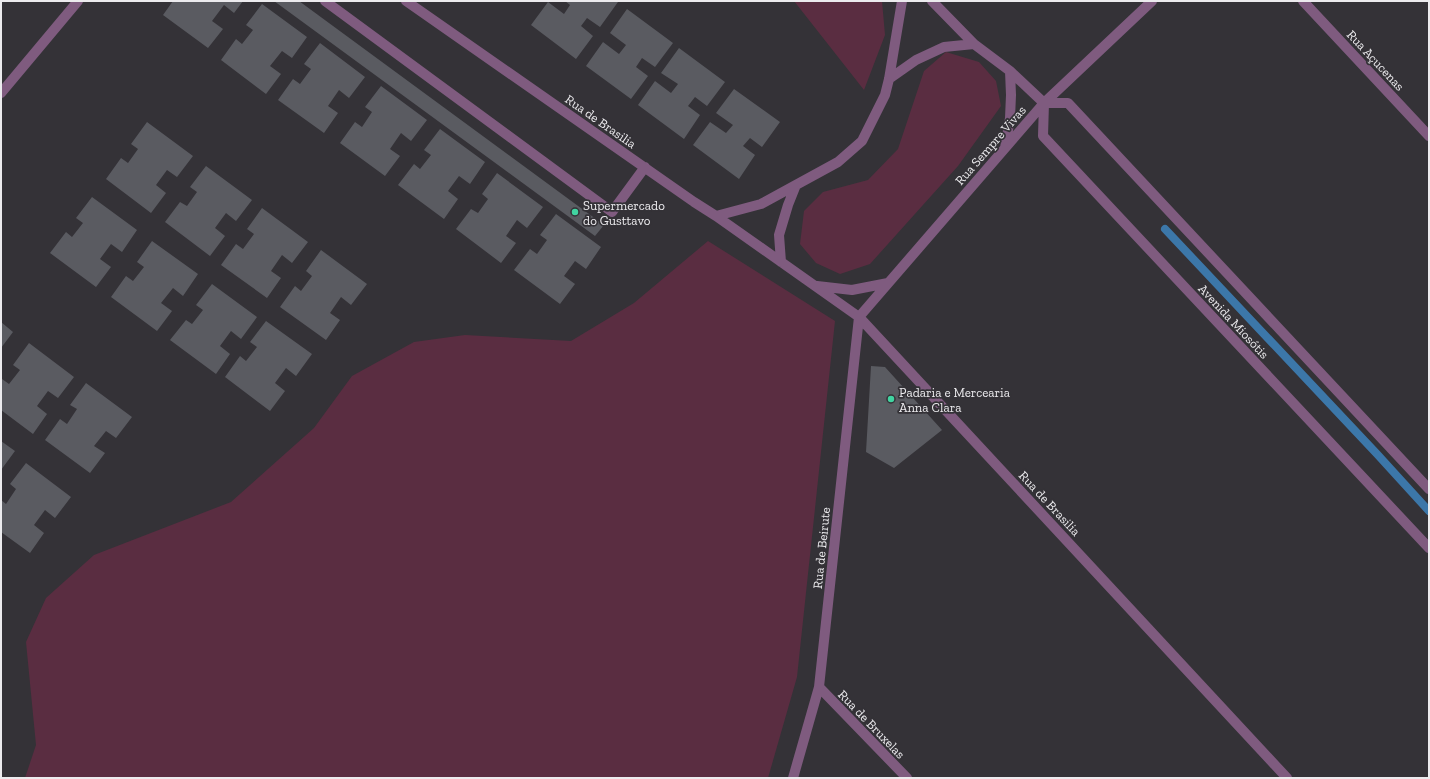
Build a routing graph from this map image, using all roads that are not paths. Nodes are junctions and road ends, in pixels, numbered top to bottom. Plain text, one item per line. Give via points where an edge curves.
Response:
1 (78, 1) edge
2 (325, 1) edge
3 (406, 1) edge
4 (902, 1) edge
5 (932, 1) edge
6 (1152, 1) edge
7 (1303, 1) edge
8 (974, 44) junction
9 (1010, 71) junction
10 (889, 79) junction
11 (1, 93) edge
12 (1044, 103) junction
13 (1429, 136) edge
14 (1005, 148) junction
15 (645, 167) junction
16 (796, 185) junction
17 (716, 216) junction
18 (781, 262) junction
19 (888, 283) junction
20 (815, 286) junction
21 (859, 317) junction
22 (1429, 489) edge
23 (1429, 548) edge
24 (819, 687) junction
25 (793, 778) edge
26 (906, 778) edge
27 (1287, 778) edge

1 - 11 street
2 - 15 street via 612,212
3 - 15 street, Rua de Brasilia
4 - 10 street
5 - 8 street
6 - 12 street, Rua Sempre Vivas
7 - 13 street, Rua Açucenas
8 - 9 street
8 - 10 street via 944,47 916,60
9 - 12 street
9 - 14 street via 1010,118
10 - 16 street via 885,95 862,141 838,162
12 - 14 street, Rua Sempre Vivas
12 - 22 street via 1068,103
12 - 23 street, Avenida Miosótis via 1042,136
14 - 19 street, Rua Sempre Vivas
15 - 17 street, Rua de Brasilia
16 - 17 street via 761,204
16 - 18 street via 779,235
17 - 18 street, Rua de Brasilia
18 - 20 street, Rua de Brasilia
19 - 20 street via 852,290
19 - 21 street, Rua Sempre Vivas
20 - 21 street, Rua de Brasilia
21 - 24 street, Rua de Beirute
21 - 27 street, Rua de Brasilia
24 - 25 street, Rua de Beirute
24 - 26 street, Rua de Bruxelas

